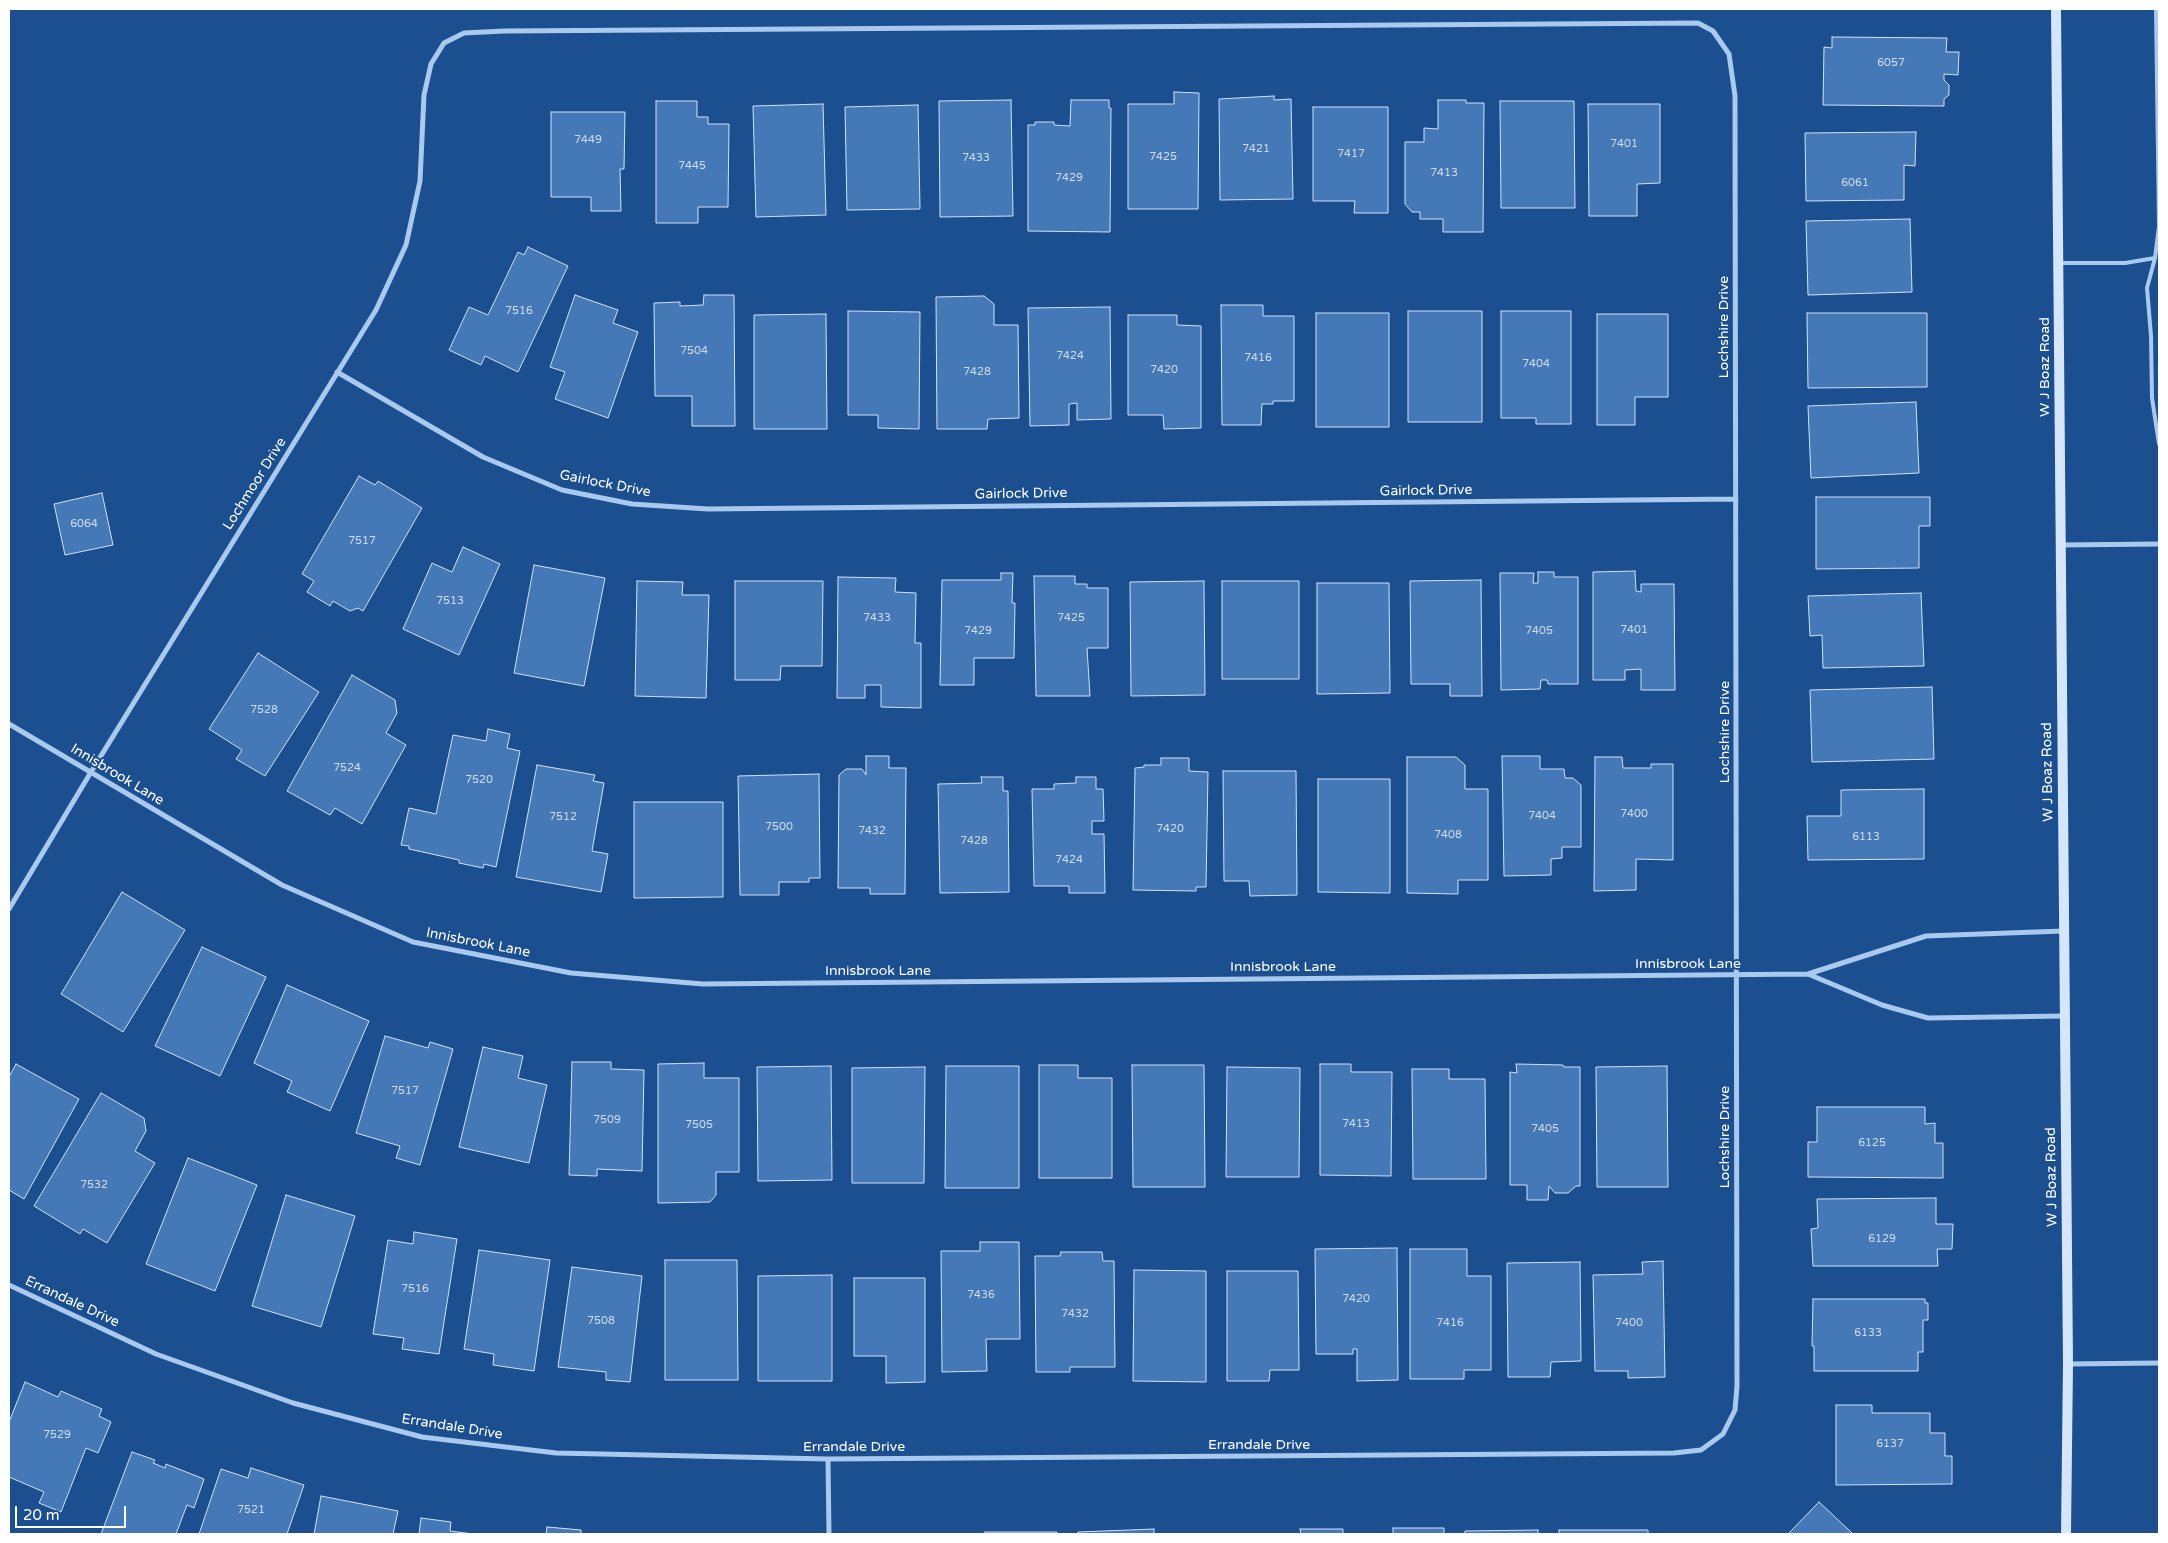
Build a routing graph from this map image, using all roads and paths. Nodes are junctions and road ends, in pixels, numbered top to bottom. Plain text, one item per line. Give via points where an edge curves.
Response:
1 (2056, 9) edge
2 (2156, 9) edge
3 (1713, 31) joint
4 (2159, 70) edge
5 (2157, 75) junction
6 (2155, 258) junction
7 (2058, 263) junction
8 (337, 372) junction
9 (2159, 444) edge
10 (1736, 499) junction
11 (2159, 544) edge
12 (2060, 545) junction
13 (9, 724) edge
14 (91, 772) junction
15 (9, 909) edge
16 (2063, 931) junction
17 (1808, 974) junction
18 (1736, 975) junction
19 (2064, 1016) junction
20 (9, 1284) edge
21 (2159, 1363) edge
22 (2068, 1364) junction
23 (1723, 1434) joint
24 (828, 1459) junction
25 (829, 1534) edge
26 (2066, 1534) edge

1 - 7 street, W J Boaz Road
2 - 5 lane
3 - 8 street, Lochmoor Drive via 1698,23 504,30 464,33 444,43 431,64 424,95 420,181 406,245 376,310
3 - 10 street, Lochshire Drive via 1729,54 1735,96
4 - 5 lane
5 - 6 lane via 2159,226
6 - 7 lane via 2125,263
6 - 9 lane via 2147,288 2152,398
7 - 12 street, W J Boaz Road
8 - 10 street, Gairlock Drive via 483,457 562,490 632,504 708,509
8 - 14 street, Lochmoor Drive
10 - 18 street, Lochshire Drive
11 - 12 street
12 - 16 street, W J Boaz Road
13 - 14 street, Innisbrook Lane
14 - 15 street, Lochmoor Drive
14 - 18 street, Innisbrook Lane via 282,885 413,942 571,973 703,984
16 - 17 street, Innisbrook Lane via 1926,936
16 - 19 street, W J Boaz Road
17 - 18 street, Innisbrook Lane
17 - 19 street, Innisbrook Lane via 1882,1005 1928,1018
18 - 23 street, Lochshire Drive via 1737,1386 1735,1410
19 - 22 street, W J Boaz Road
20 - 24 street, Errandale Drive via 156,1354 293,1403 422,1437 556,1453
21 - 22 street
22 - 26 street, W J Boaz Road
23 - 24 street, Errandale Drive via 1702,1450 1674,1454
24 - 25 street

